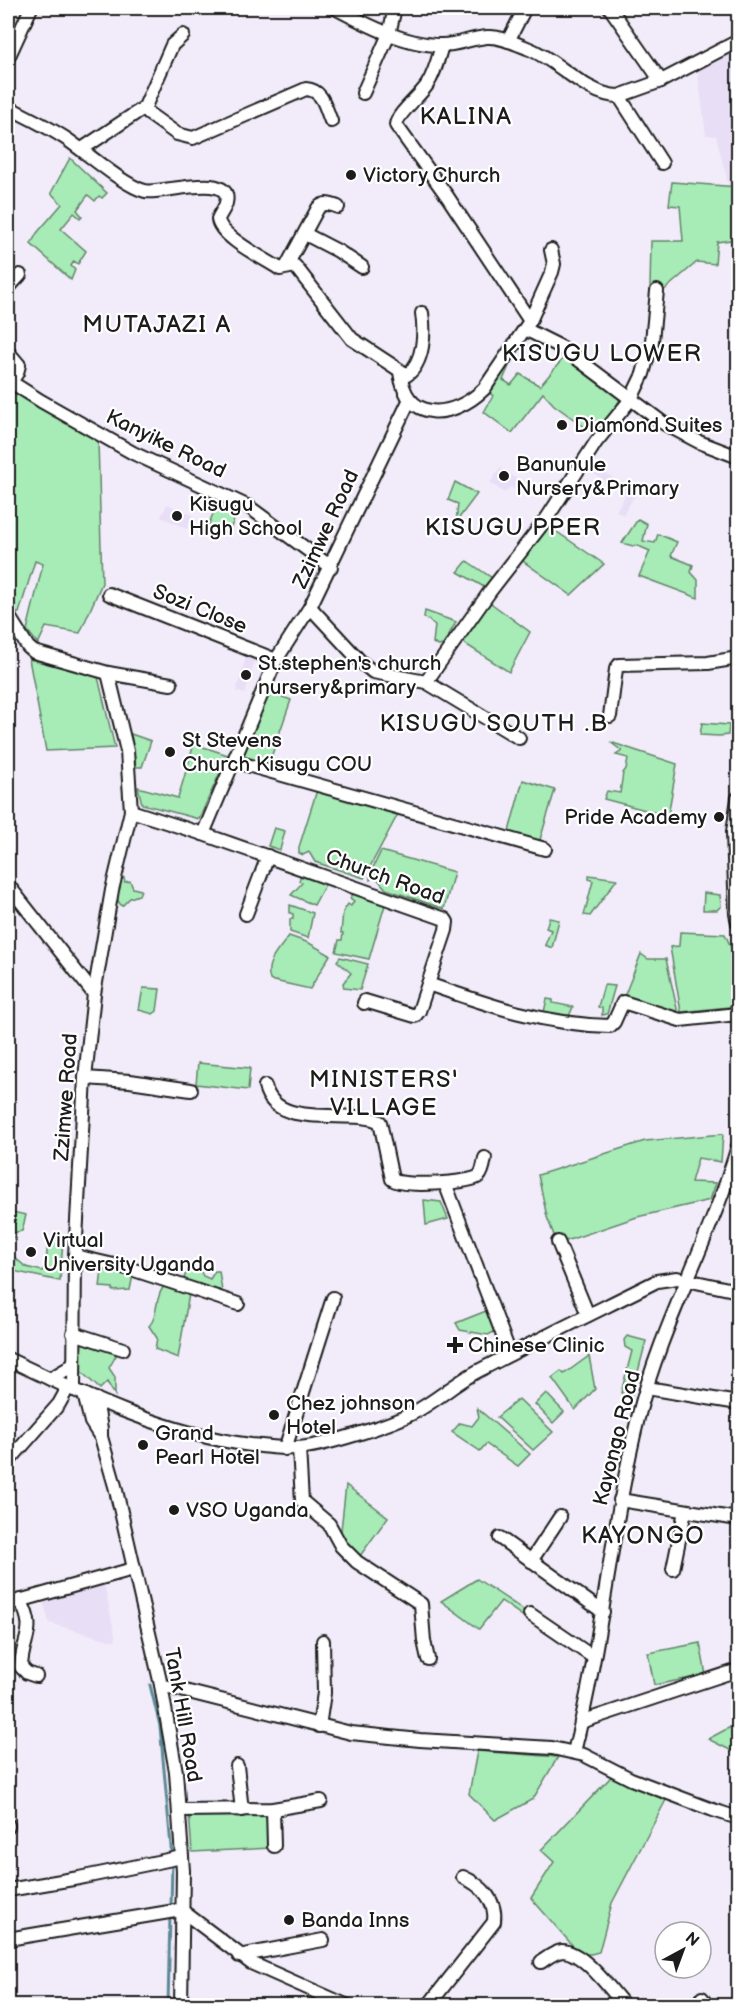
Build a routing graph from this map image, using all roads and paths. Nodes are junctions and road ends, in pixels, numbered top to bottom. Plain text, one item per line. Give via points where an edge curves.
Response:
1 (31, 8) edge
2 (335, 8) edge
3 (395, 8) edge
4 (525, 8) edge
5 (610, 8) edge
6 (388, 34) junction
7 (183, 35) dead end
8 (508, 41) junction
9 (738, 41) edge
10 (442, 45) junction
11 (8, 58) edge
12 (661, 81) junction
13 (363, 93) dead end
14 (619, 96) junction
15 (8, 107) edge
16 (144, 109) junction
17 (331, 121) dead end
18 (82, 149) junction
19 (662, 163) dead end
20 (338, 207) dead end
21 (304, 234) junction
22 (551, 250) dead end
23 (286, 267) junction
24 (362, 267) dead end
25 (20, 275) dead end
26 (8, 288) edge
27 (657, 291) dead end
28 (422, 313) dead end
29 (527, 325) junction
30 (8, 352) edge
31 (400, 372) junction
32 (9, 384) edge
33 (631, 399) junction
34 (409, 400) junction
35 (738, 457) edge
36 (331, 567) junction
37 (109, 594) dead end
38 (310, 607) junction
39 (8, 615) edge
40 (738, 658) edge
41 (276, 660) junction
42 (108, 673) junction
43 (426, 682) junction
44 (171, 684) dead end
45 (610, 716) dead end
46 (519, 738) dead end
47 (232, 761) junction
48 (738, 798) edge
49 (131, 810) junction
50 (203, 834) junction
51 (545, 849) dead end
52 (268, 856) junction
53 (8, 885) edge
54 (246, 914) dead end
55 (738, 923) edge
56 (428, 984) junction
57 (94, 994) junction
58 (364, 1003) dead end
59 (738, 1014) edge
60 (85, 1078) junction
61 (265, 1086) dead end
62 (191, 1090) dead end
63 (738, 1146) edge
64 (485, 1158) dead end
65 (445, 1183) junction
66 (558, 1242) dead end
67 (75, 1257) junction
68 (688, 1280) junction
69 (738, 1292) edge
70 (333, 1298) dead end
71 (238, 1304) dead end
72 (588, 1315) junction
73 (74, 1333) junction
74 (123, 1348) dead end
75 (510, 1354) junction
76 (8, 1359) edge
77 (74, 1362) junction
78 (50, 1379) junction
79 (647, 1388) junction
80 (78, 1391) junction
81 (738, 1403) edge
82 (101, 1437) junction
83 (299, 1448) junction
84 (285, 1449) junction
85 (8, 1462) edge
86 (620, 1500) junction
87 (685, 1511) junction
88 (560, 1517) dead end
89 (738, 1519) edge
90 (500, 1538) dead end
91 (531, 1561) junction
92 (133, 1569) junction
93 (673, 1569) dead end
94 (20, 1600) junction
95 (8, 1604) edge
96 (603, 1612) junction
97 (530, 1614) dead end
98 (323, 1641) dead end
99 (593, 1657) junction
100 (428, 1659) dead end
101 (738, 1670) edge
102 (36, 1676) dead end
103 (161, 1685) junction
104 (581, 1722) junction
105 (320, 1726) junction
106 (574, 1752) junction
107 (237, 1766) dead end
108 (321, 1801) dead end
109 (273, 1809) junction
110 (180, 1810) junction
111 (242, 1810) junction
112 (738, 1818) edge
113 (274, 1846) dead end
114 (182, 1857) junction
115 (463, 1877) dead end
116 (8, 1890) edge
117 (181, 1910) junction
118 (8, 1939) edge
119 (323, 1940) dead end
120 (239, 1956) junction
121 (541, 1962) dead end
122 (181, 2006) edge
123 (348, 2006) edge
124 (428, 2006) edge
125 (625, 2006) edge

1 - 11 street
2 - 6 street
3 - 6 street
4 - 8 street
5 - 12 street
6 - 10 street
6 - 13 street
7 - 16 street via 172,45
8 - 10 street via 488,37
8 - 14 street via 546,57 593,88
9 - 12 street
10 - 29 street via 429,82 396,125 447,196
12 - 14 street
14 - 19 street
15 - 18 street
16 - 17 street via 177,134 193,138 309,89 320,95
16 - 18 street
18 - 23 street via 143,191 202,185 219,188 226,199 218,219 220,227 252,253 277,267
20 - 21 street via 322,204
21 - 23 street
21 - 24 street
22 - 29 street via 554,264 549,282
23 - 31 street via 298,268 352,339
25 - 26 street
27 - 33 street via 652,341
28 - 31 street via 425,331 420,352 413,370 407,375
29 - 33 street
29 - 34 street via 484,389 469,402 432,413
30 - 32 street via 19,365
31 - 34 street
32 - 36 street, Kanyike Road via 133,453 249,507
33 - 35 street via 663,423
33 - 43 street via 596,442 547,518
34 - 36 street, Zzimwe Road
36 - 38 street, Zzimwe Road
37 - 41 street, Sozi Close
38 - 41 street, Zzimwe Road
38 - 43 street via 373,672
39 - 42 street via 31,650
40 - 45 street via 708,663 619,665
41 - 47 street, Zzimwe Road
42 - 44 street
42 - 49 street, Zzimwe Road via 127,752
43 - 46 street
47 - 50 street, Zzimwe Road
47 - 51 street
48 - 55 street via 733,832
49 - 50 street, Church Road
49 - 57 street, Zzimwe Road
50 - 52 street, Church Road
52 - 54 street
52 - 56 street, Church Road via 446,919
53 - 57 street
56 - 58 street via 415,1016
56 - 59 street via 516,1014 581,1026 609,1026 623,1002 680,1020
57 - 60 street, Zzimwe Road
60 - 62 street
60 - 67 street, Zzimwe Road
61 - 65 street via 272,1100 291,1112 380,1122 396,1183
63 - 68 street, Kayongo Road
64 - 65 street via 478,1176
65 - 75 street
66 - 72 street
67 - 71 street via 131,1269
67 - 73 street, Zzimwe Road
68 - 69 street
68 - 72 street via 657,1281
68 - 79 street, Kayongo Road
70 - 84 street
72 - 75 street
73 - 74 street
73 - 77 street, Zzimwe Road
75 - 83 street via 413,1413 370,1430
76 - 78 street
77 - 78 street
77 - 80 street, Zzimwe Road
78 - 80 street
79 - 81 street
79 - 86 street, Kayongo Road
80 - 82 street, Tank Hill Road
80 - 82 street, Tank Hill Road
80 - 84 street via 197,1435
80 - 85 street via 65,1394
82 - 92 street, Tank Hill Road
83 - 84 street
83 - 100 street via 303,1502 328,1524 341,1546 357,1562 421,1604
86 - 87 street
86 - 96 street, Kayongo Road
87 - 89 street
87 - 93 street
88 - 91 street
90 - 91 street
91 - 96 street
92 - 94 street
92 - 103 street, Tank Hill Road
94 - 95 street
94 - 102 street via 30,1624 21,1667
96 - 99 street, Kayongo Road
97 - 99 street
98 - 105 street
99 - 104 street, Kayongo Road
101 - 104 street
103 - 105 street
103 - 110 street, Tank Hill Road
104 - 106 street, Kayongo Road
105 - 106 street via 384,1737
106 - 112 street via 632,1779
107 - 111 street
108 - 109 street
109 - 111 street
109 - 113 street
110 - 111 street
110 - 114 street, Tank Hill Road
114 - 116 street
114 - 117 street, Tank Hill Road
115 - 124 street via 484,1891 495,1916 491,1927
117 - 118 street
117 - 120 street
117 - 122 street, Tank Hill Road
119 - 120 street
120 - 123 street
121 - 125 street via 561,1951 580,1957

